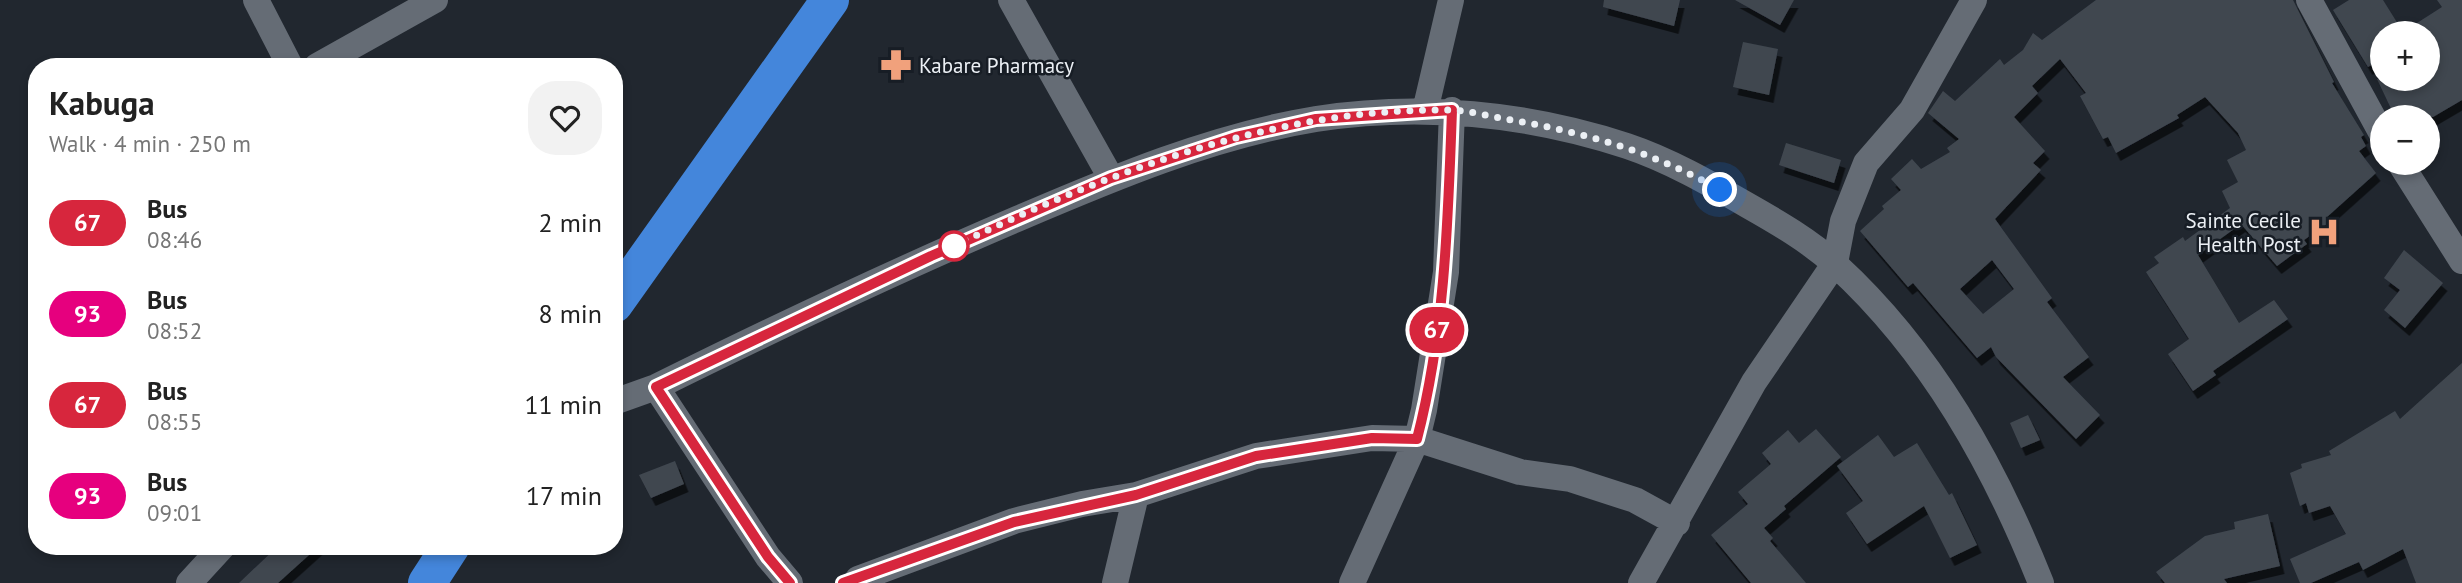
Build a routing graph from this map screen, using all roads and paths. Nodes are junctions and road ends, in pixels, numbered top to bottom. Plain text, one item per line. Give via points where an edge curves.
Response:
1 (256, 0) edge
2 (435, 0) edge
3 (830, 0) edge
4 (1011, 0) edge
5 (1451, 0) edge
6 (1974, 0) edge
7 (2308, 0) edge
8 (286, 58) edge
9 (331, 58) edge
10 (1452, 110) junction
11 (1425, 111) junction
12 (2370, 112) edge
13 (2408, 175) edge
14 (1111, 178) junction
15 (2458, 245) edge
16 (1835, 263) junction
17 (623, 291) edge
18 (656, 387) junction
19 (623, 399) edge
20 (1417, 439) junction
21 (1136, 495) junction
22 (1677, 523) junction
23 (215, 555) edge
24 (445, 555) edge
25 (853, 582) edge
26 (189, 583) edge
27 (427, 583) edge
28 (790, 583) edge
29 (1115, 583) edge
30 (1352, 583) edge
31 (1641, 583) edge
32 (2041, 583) edge

1 - 8 street
2 - 9 street
3 - 17 highway
4 - 14 street
5 - 11 street
6 - 16 street via 1912,110 1866,163 1843,221
7 - 12 street
10 - 11 street
10 - 16 street via 1561,128 1630,147 1712,185 1779,223
10 - 20 street via 1446,272
11 - 14 street via 1316,119 1236,137
13 - 15 street
14 - 18 street via 942,251
16 - 22 street via 1754,382
16 - 32 street via 1897,329 1969,430
18 - 19 street
18 - 28 street
20 - 21 street via 1359,440 1256,456
20 - 22 street via 1520,472 1604,488
20 - 30 street
21 - 25 street via 1014,522
21 - 29 street
22 - 31 street
23 - 26 street
24 - 27 highway

